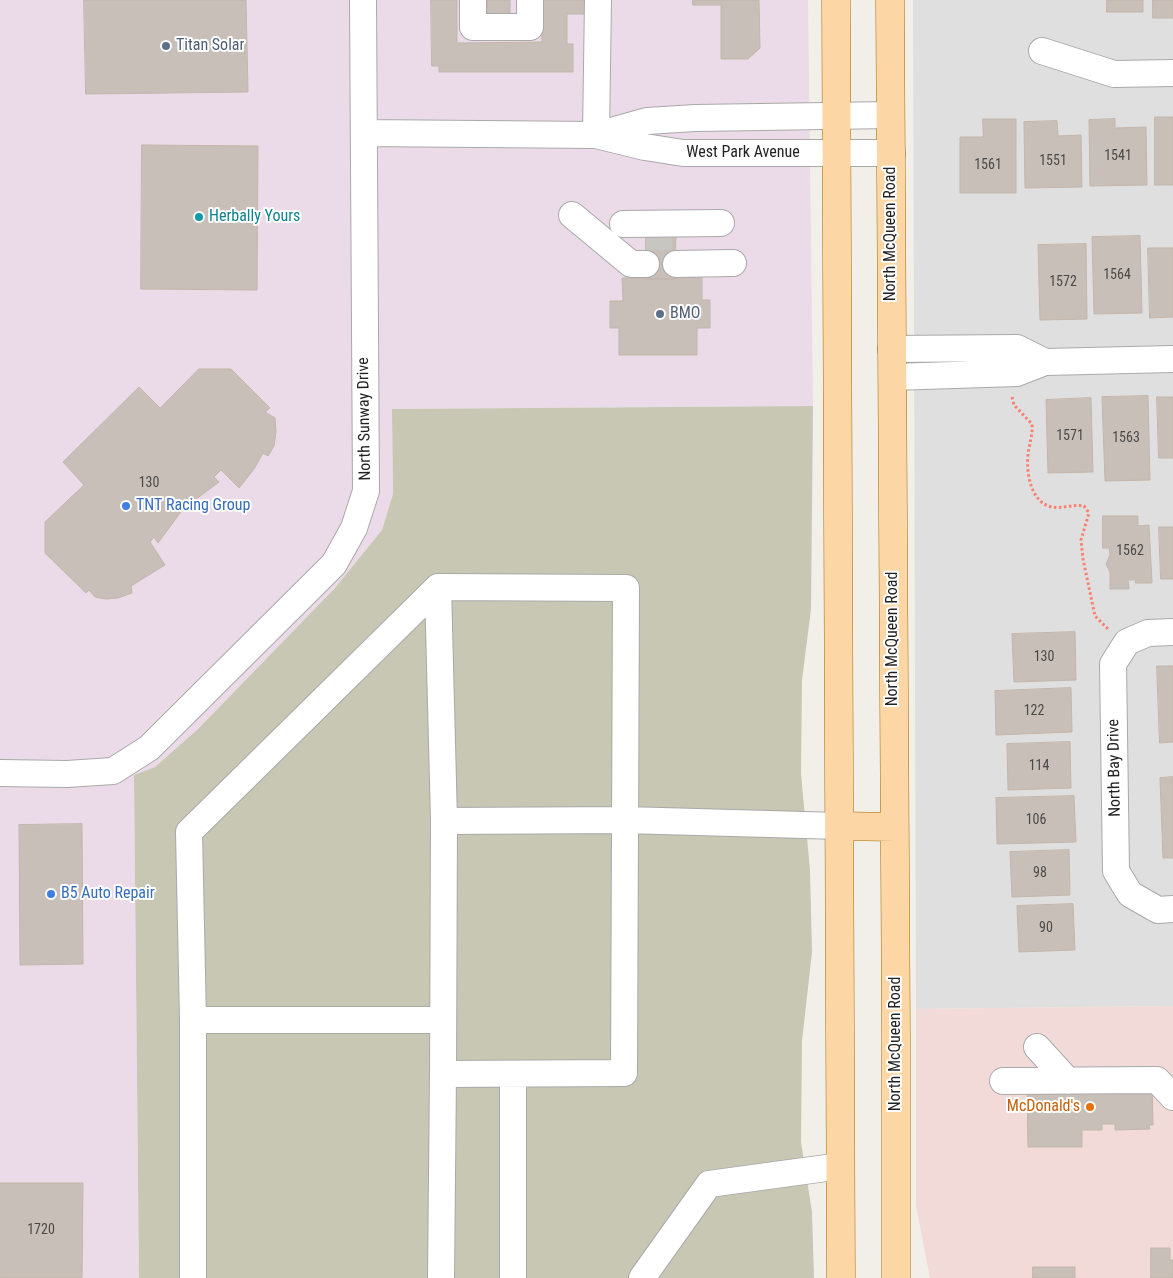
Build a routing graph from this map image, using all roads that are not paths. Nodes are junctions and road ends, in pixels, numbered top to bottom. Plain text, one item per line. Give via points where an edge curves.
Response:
1 (363, 0) edge
2 (473, 0) edge
3 (530, 0) edge
4 (598, 0) edge
5 (836, 0) edge
6 (890, 0) edge
7 (1042, 52) dead end
8 (1173, 73) edge
9 (837, 115) junction
10 (891, 115) junction
11 (364, 133) junction
12 (596, 135) junction
13 (837, 153) junction
14 (892, 153) junction
15 (599, 217) junction
16 (676, 250) tunnel mouth
17 (996, 348) junction
18 (891, 349) junction
19 (1173, 359) edge
20 (1045, 362) junction
21 (892, 377) junction
22 (1003, 384) junction
23 (438, 587) junction
24 (1173, 632) edge
25 (0, 773) edge
26 (625, 820) junction
27 (444, 821) junction
28 (840, 826) junction
29 (894, 827) junction
30 (1173, 909) edge
31 (193, 1020) junction
32 (443, 1020) junction
33 (1037, 1047) dead end
34 (442, 1074) junction
35 (513, 1074) junction
36 (1068, 1081) junction
37 (1003, 1082) dead end
38 (1173, 1097) edge
39 (841, 1166) junction
40 (193, 1278) edge
41 (441, 1278) edge
42 (513, 1278) edge
43 (642, 1278) edge
44 (841, 1278) edge
45 (896, 1278) edge

1 - 11 street, North Sunway Drive
2 - 3 street via 473,27 530,27
4 - 12 street
5 - 9 main road
6 - 10 main road, North McQueen Road
7 - 8 street via 1114,74
9 - 10 street, West Park Avenue
9 - 12 street, West Park Avenue via 646,120
9 - 13 main road
10 - 14 main road, North McQueen Road
11 - 12 street, West Park Avenue
11 - 25 street, North Sunway Drive via 366,491 354,528 334,564 149,748 134,758 113,771
12 - 13 street, West Park Avenue via 683,153
13 - 14 street, West Park Avenue
13 - 28 main road
14 - 18 main road, North McQueen Road
15 - 15 street via 631,264 646,250 636,237
15 - 16 street via 730,243
17 - 18 street
17 - 20 street via 1017,348
17 - 22 street
18 - 21 main road, North McQueen Road
19 - 20 street
20 - 22 street
21 - 22 street
21 - 29 main road, North McQueen Road
23 - 26 street via 626,588
23 - 27 street
23 - 31 street via 189,832
24 - 30 street, North Bay Drive via 1148,633 1127,642 1113,664 1116,871 1130,894 1158,910
26 - 27 street
26 - 28 street
26 - 35 street via 624,1073
27 - 32 street
28 - 29 main road
28 - 39 main road
29 - 45 main road, North McQueen Road
31 - 32 street
31 - 40 street
32 - 34 street
33 - 36 street
34 - 35 street
34 - 41 street
35 - 42 street
36 - 37 street
36 - 38 street via 1157,1080
39 - 43 street via 710,1184
39 - 44 main road

